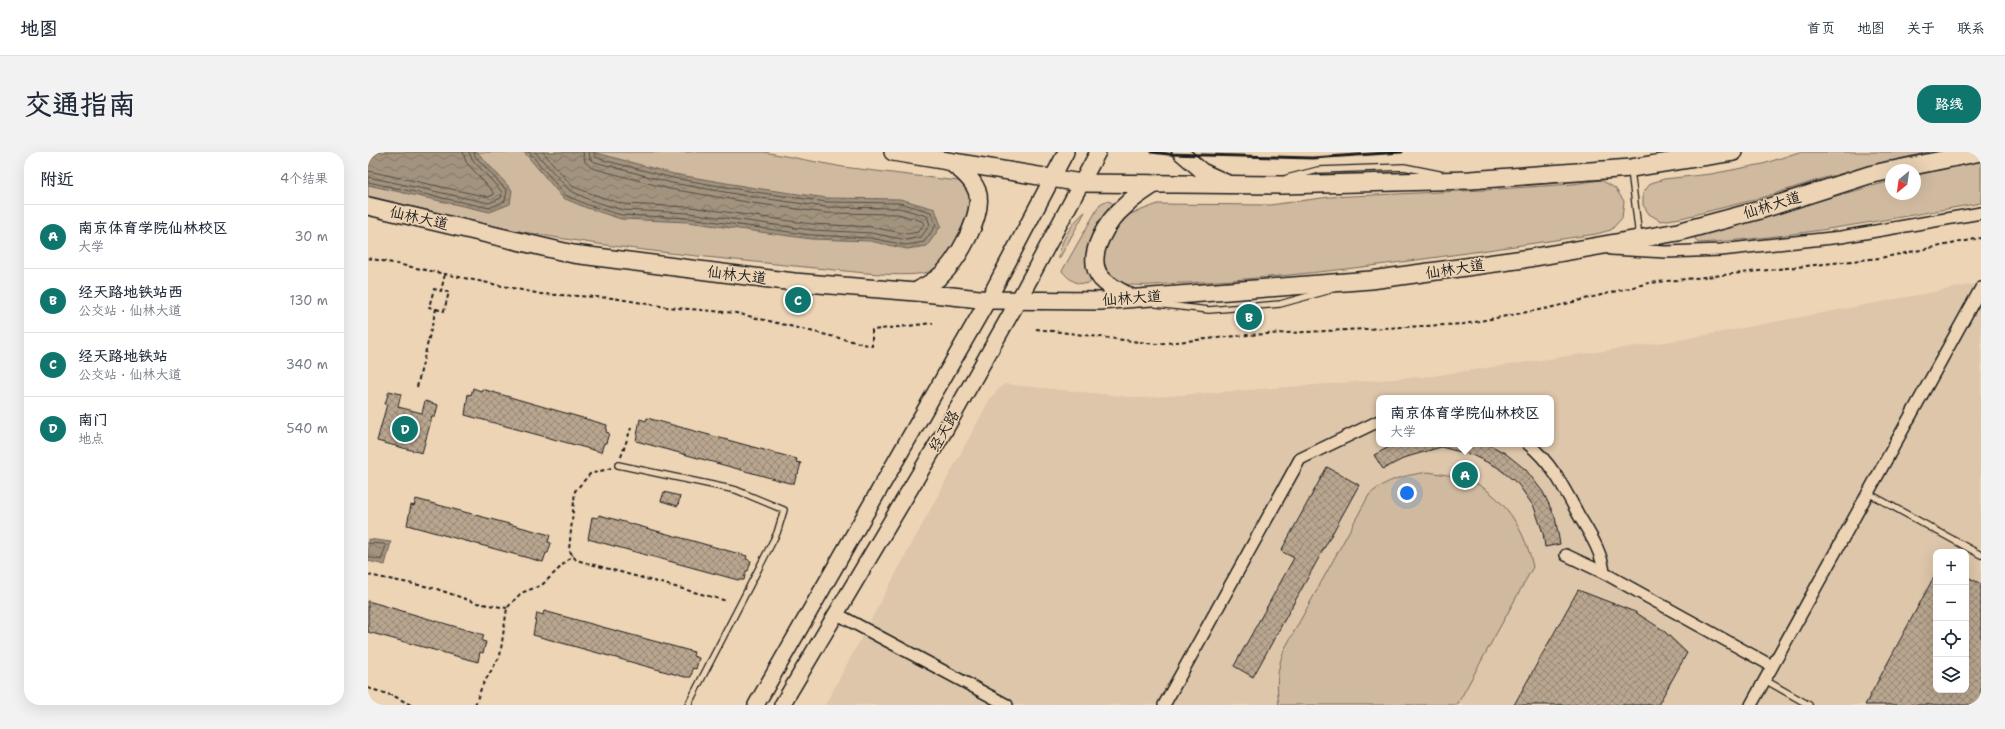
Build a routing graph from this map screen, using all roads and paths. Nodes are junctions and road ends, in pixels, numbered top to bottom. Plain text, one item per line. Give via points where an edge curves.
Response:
1 (893, 152) edge
2 (1066, 152) edge
3 (1098, 152) edge
4 (1180, 152) edge
5 (1733, 152) edge
6 (1981, 152) edge
7 (950, 162) junction
8 (1921, 164) edge
9 (1631, 168) junction
10 (1885, 172) edge
11 (1052, 179) junction
12 (1082, 183) junction
13 (1154, 185) junction
14 (1234, 185) junction
15 (368, 206) edge
16 (1981, 213) edge
17 (368, 214) edge
18 (403, 214) junction
19 (1639, 238) junction
20 (1981, 238) edge
21 (1583, 248) junction
22 (368, 258) edge
23 (445, 274) junction
24 (1371, 280) junction
25 (1981, 288) edge
26 (441, 290) junction
27 (916, 292) junction
28 (1132, 298) junction
29 (988, 300) junction
30 (1018, 301) junction
31 (1100, 301) junction
32 (436, 309) junction
33 (933, 323) dead end
34 (1036, 329) dead end
35 (416, 386) dead end
36 (1376, 422) edge
37 (631, 428) dead end
38 (1532, 447) edge
39 (618, 466) junction
40 (1868, 493) junction
41 (573, 555) junction
42 (1566, 555) dead end
43 (1981, 555) edge
44 (1604, 573) junction
45 (368, 575) edge
46 (727, 601) dead end
47 (507, 608) junction
48 (837, 614) junction
49 (1772, 666) junction
50 (1765, 680) junction
51 (368, 688) edge
52 (411, 705) edge
53 (475, 705) edge
54 (688, 705) edge
55 (756, 705) edge
56 (782, 705) edge
57 (1007, 705) edge
58 (1164, 705) edge
59 (1751, 705) edge
60 (1809, 705) edge

1 - 7 main road
2 - 11 main road, 经天路
3 - 12 main road, 经天路
4 - 14 main road via 1202,171
5 - 9 main road
6 - 8 main road, 仙林大道
7 - 11 main road
7 - 27 main road via 967,174 974,185 979,208 975,223 955,257 940,276
9 - 14 main road via 1470,180
9 - 19 lane
10 - 19 main road, 仙林大道 via 1760,210 1678,232
11 - 12 main road
11 - 29 main road, 经天路
12 - 13 main road
12 - 30 main road, 经天路
13 - 14 main road
13 - 28 main road via 1117,214 1096,251 1096,264 1101,277
15 - 18 main road, 仙林大道
16 - 21 street via 1841,237 1721,250 1666,252
17 - 18 lane
18 - 27 main road, 仙林大道 via 574,254 794,282
19 - 21 main road, 仙林大道
20 - 34 path via 1880,258 1649,283 1549,308 1464,324 1247,335 1156,344
21 - 24 main road, 仙林大道 via 1524,259
22 - 23 path
23 - 26 path
23 - 33 path via 541,294 613,298 666,307 736,313 872,346 872,330
24 - 28 main road, 仙林大道
24 - 31 lane via 1280,304 1209,310
25 - 40 street
26 - 32 path via 434,289 429,307
26 - 32 path via 449,292 444,311
27 - 29 main road, 仙林大道
28 - 31 main road, 仙林大道
29 - 30 main road, 仙林大道
29 - 55 main road, 经天路
30 - 31 main road, 仙林大道
30 - 48 main road, 经天路
32 - 35 path
36 - 58 street via 1300,459
37 - 39 path
38 - 44 street via 1540,453 1564,487 1598,548
39 - 41 path via 590,474 575,491 569,550
39 - 54 lane via 736,490 784,510 777,533
40 - 43 lane
40 - 49 street
41 - 46 path via 576,560
41 - 47 path via 542,585 521,593
42 - 44 street
44 - 49 street
45 - 47 path via 434,588 476,603
47 - 53 path via 500,656 482,686
48 - 56 main road, 经天路
48 - 57 street
49 - 50 street
50 - 59 street
50 - 60 lane
51 - 52 path via 394,696

